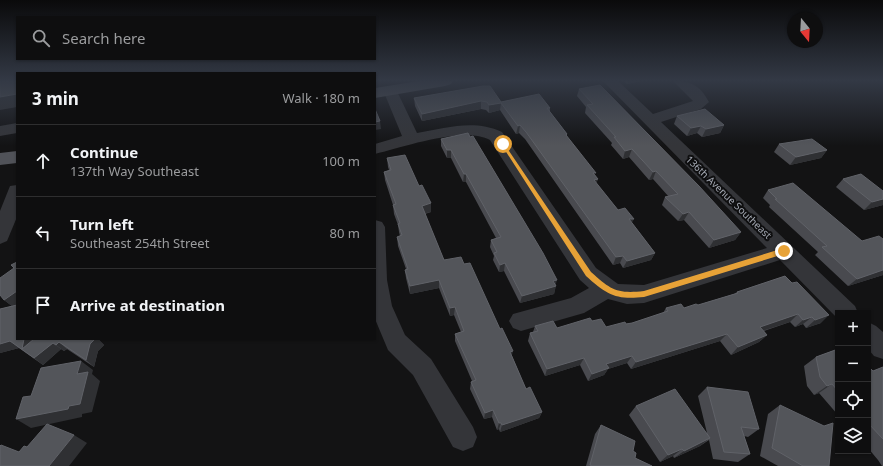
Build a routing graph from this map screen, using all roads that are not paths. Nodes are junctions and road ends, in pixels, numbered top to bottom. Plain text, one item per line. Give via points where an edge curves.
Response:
1 (389, 103) edge
2 (632, 103) edge
3 (700, 103) edge
4 (650, 120) junction
5 (16, 128) edge
6 (0, 131) edge
7 (411, 139) junction
8 (376, 149) edge
9 (16, 157) edge
10 (0, 160) edge
11 (16, 194) edge
12 (0, 236) edge
13 (784, 251) junction
14 (376, 280) edge
15 (606, 290) junction
16 (844, 310) edge
17 (521, 321) dead end
18 (883, 325) edge
19 (871, 331) edge
20 (871, 335) edge
21 (883, 348) edge
22 (463, 438) dead end

1 - 7 street
2 - 4 street, 136th Avenue Southeast
3 - 4 street
4 - 13 street, 136th Avenue Southeast
5 - 6 street
7 - 8 street
7 - 15 street via 467,129 486,131 496,136 588,274
9 - 10 main road
11 - 12 street
13 - 15 street via 644,294 628,296
13 - 16 street, 136th Avenue Southeast
14 - 22 street via 381,306 396,342 422,367
15 - 17 street via 576,306
18 - 19 street
20 - 21 street

